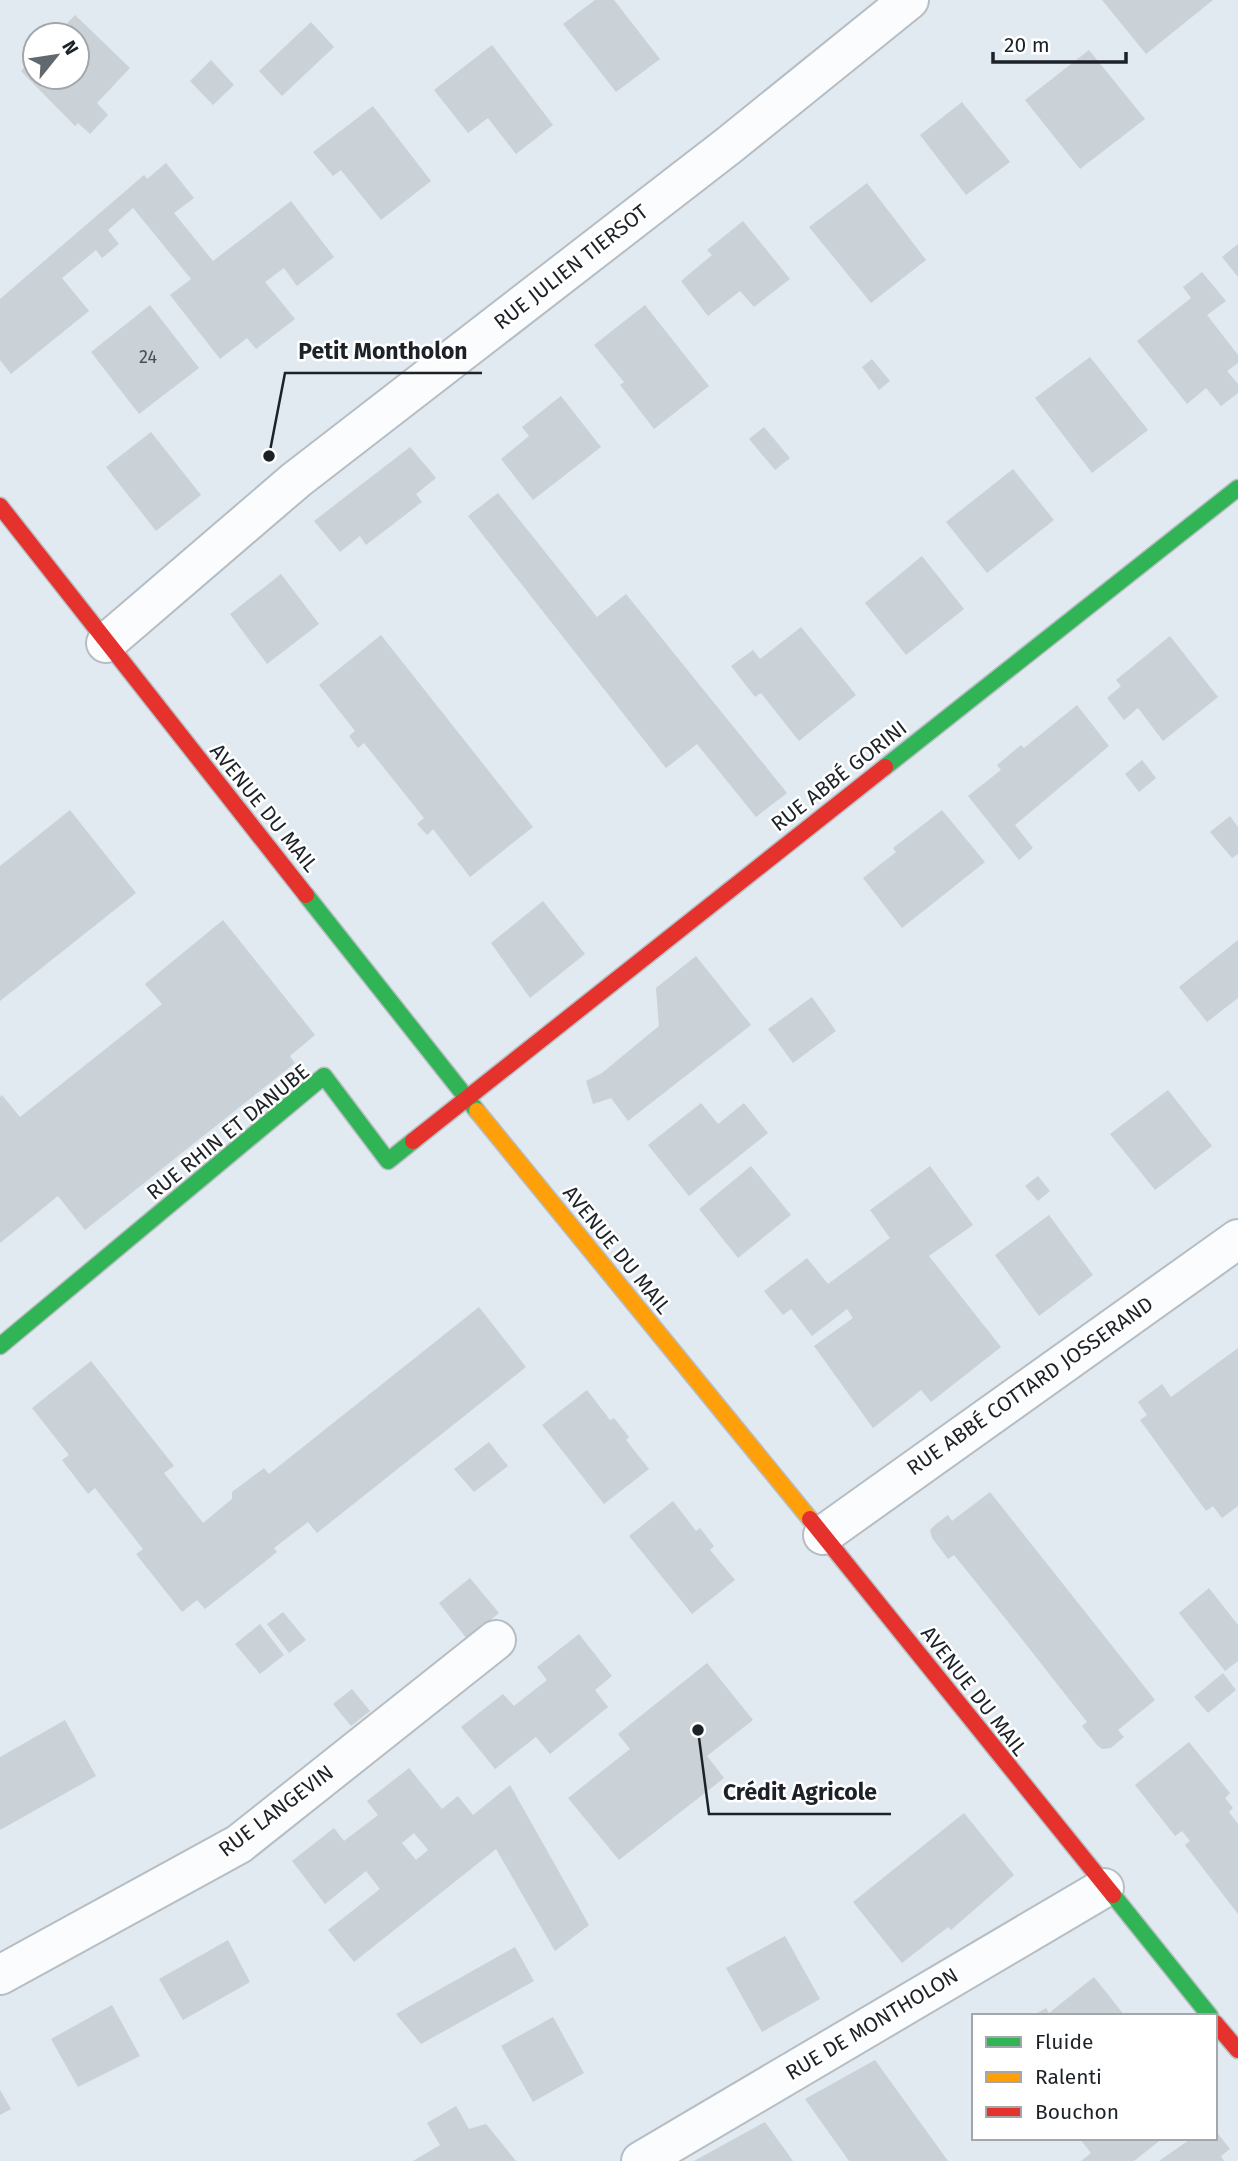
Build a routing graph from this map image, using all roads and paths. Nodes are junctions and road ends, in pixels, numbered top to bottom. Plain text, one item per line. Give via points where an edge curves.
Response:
1 (909, 0) edge
2 (1238, 488) edge
3 (0, 506) edge
4 (106, 643) junction
5 (466, 1098) junction
6 (1238, 1239) edge
7 (0, 1346) edge
8 (823, 1535) junction
9 (496, 1640) dead end
10 (1104, 1888) junction
11 (0, 1975) edge
12 (1207, 2014) edge
13 (1217, 2025) edge
14 (1238, 2050) edge
15 (641, 2161) edge

1 - 4 street, RUE JULIEN TIERSOT via 296,480
2 - 5 main road, RUE ABBÉ GORINI
3 - 4 main road, AVENUE DU MAIL
4 - 5 main road, AVENUE DU MAIL
5 - 7 main road, RUE RHIN ET DANUBE via 388,1161 324,1076
5 - 8 main road, AVENUE DU MAIL
6 - 8 street, RUE ABBÉ COTTARD JOSSERAND
8 - 10 main road, AVENUE DU MAIL
9 - 11 street, RUE LANGEVIN via 239,1844
10 - 12 main road, AVENUE DU MAIL
10 - 15 street, RUE DE MONTHOLON
13 - 14 main road

